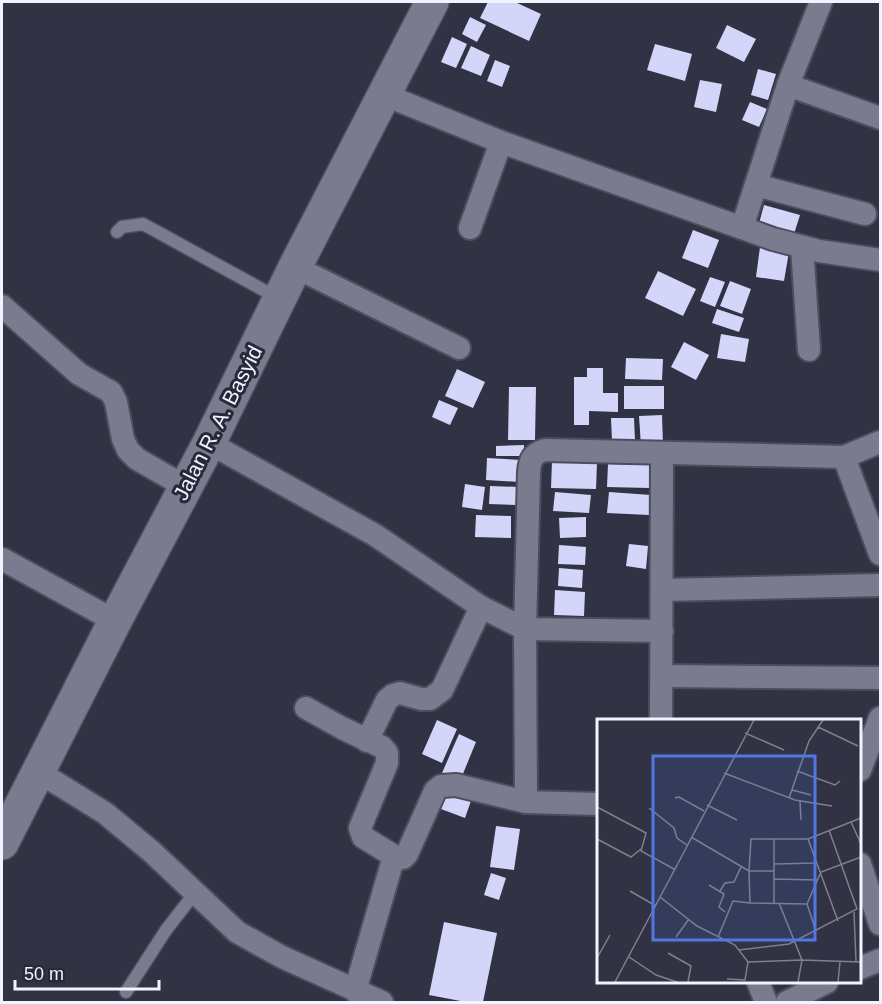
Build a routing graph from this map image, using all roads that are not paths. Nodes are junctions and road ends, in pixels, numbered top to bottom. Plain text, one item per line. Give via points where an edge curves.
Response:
1 (432, 2) edge
2 (821, 2) edge
3 (788, 85) junction
4 (385, 95) junction
5 (880, 118) edge
6 (501, 142) junction
7 (756, 185) junction
8 (865, 214) dead end
9 (470, 228) dead end
10 (742, 228) junction
11 (117, 232) dead end
12 (802, 248) junction
13 (880, 260) edge
14 (295, 267) junction
15 (279, 299) junction
16 (2, 306) edge
17 (459, 348) dead end
18 (809, 350) dead end
19 (880, 442) edge
20 (209, 443) junction
21 (662, 453) junction
22 (844, 457) junction
23 (186, 487) junction
24 (880, 554) edge
25 (2, 559) edge
26 (880, 585) edge
27 (662, 590) junction
28 (482, 607) junction
29 (115, 621) junction
30 (525, 629) junction
31 (662, 631) junction
32 (662, 675) junction
33 (880, 678) edge
34 (306, 708) dead end
35 (880, 718) edge
36 (661, 719) edge
37 (367, 741) junction
38 (861, 767) edge
39 (37, 771) junction
40 (526, 802) junction
41 (597, 804) edge
42 (6, 824) edge
43 (393, 856) junction
44 (861, 867) edge
45 (194, 894) junction
46 (880, 924) edge
47 (880, 960) edge
48 (861, 968) edge
49 (759, 983) edge
50 (823, 983) edge
51 (356, 991) junction
52 (126, 992) dead end
53 (382, 1002) edge
54 (766, 1002) edge
55 (787, 1002) edge

1 - 4 main road, Jalan R. A. Basyid
2 - 3 street
3 - 5 street
3 - 7 street
4 - 6 street
4 - 14 main road, Jalan R. A. Basyid
6 - 9 street
6 - 10 street
7 - 8 street
7 - 10 street
10 - 12 street
11 - 15 lane via 122,227 143,224
12 - 13 street
12 - 18 street
14 - 15 main road, Jalan R. A. Basyid
14 - 17 street
15 - 20 main road, Jalan R. A. Basyid
16 - 23 street via 79,374 111,392 128,450
19 - 22 street
20 - 23 main road, Jalan R. A. Basyid
20 - 28 street via 375,535
21 - 22 street
21 - 27 street
21 - 30 street via 544,450 530,459
22 - 24 street
23 - 29 main road, Jalan R. A. Basyid
25 - 29 street
26 - 27 street
27 - 31 street
28 - 30 street
28 - 37 street via 442,690 430,699 393,695
29 - 39 main road, Jalan R. A. Basyid
30 - 31 street
30 - 40 street
31 - 32 street
32 - 33 street
32 - 36 street
34 - 37 street
35 - 38 street
37 - 43 street via 382,747 387,763 360,824 361,833
39 - 42 main road, Jalan R. A. Basyid
39 - 45 street via 105,813
40 - 41 street
40 - 43 street via 456,785 441,786 435,791 407,854 404,858
43 - 51 street
44 - 46 street
45 - 51 street via 237,932
45 - 52 lane
47 - 48 street
49 - 54 street
50 - 55 street
51 - 53 street

